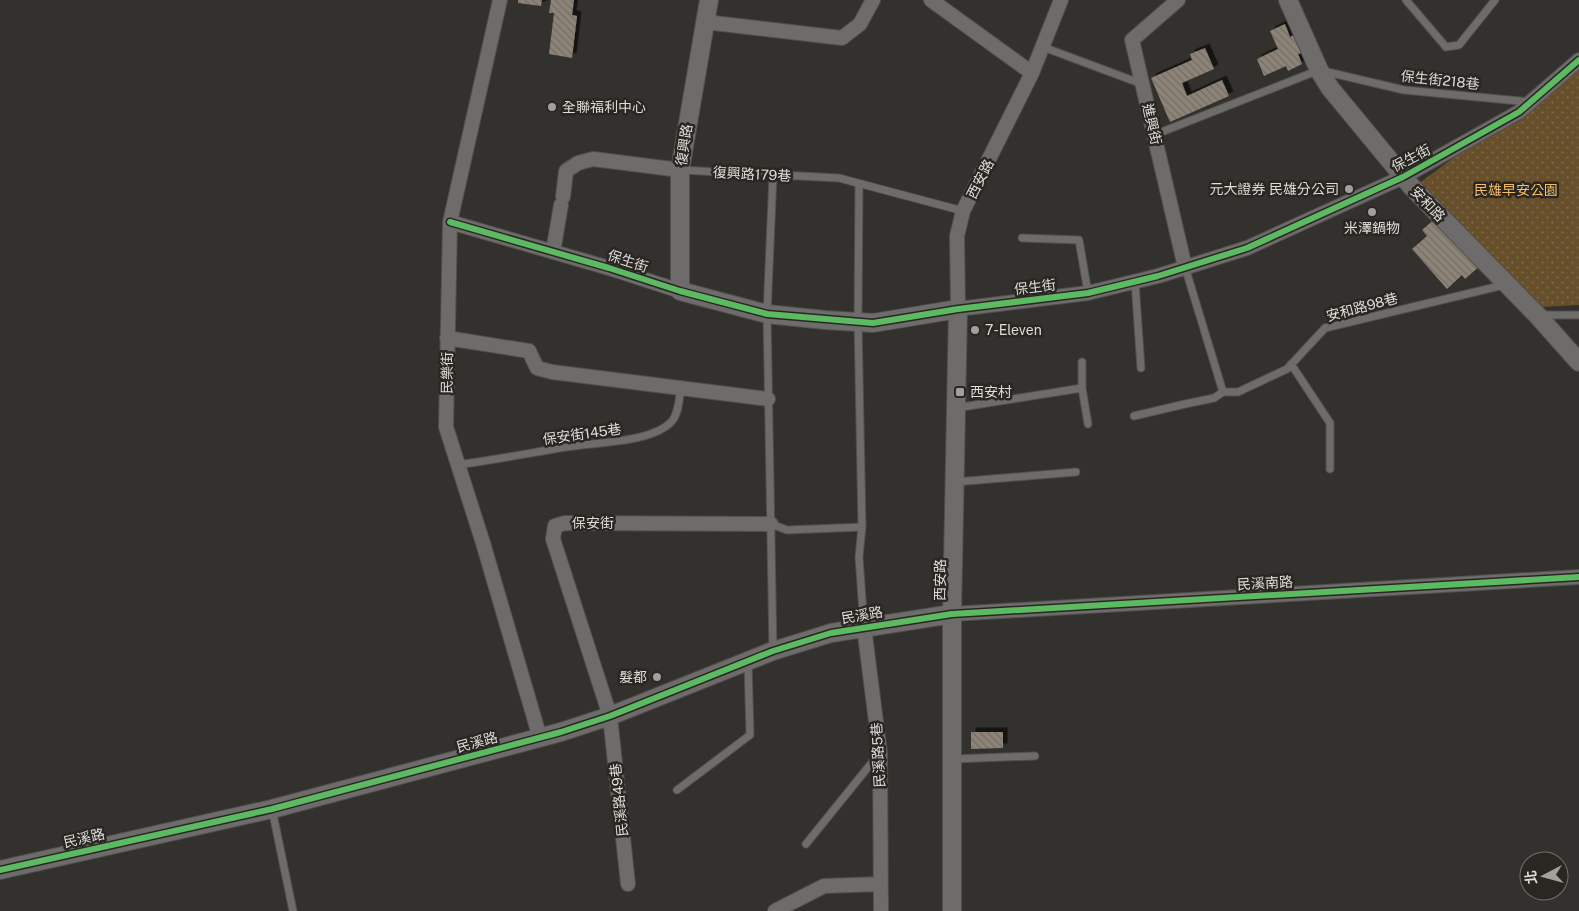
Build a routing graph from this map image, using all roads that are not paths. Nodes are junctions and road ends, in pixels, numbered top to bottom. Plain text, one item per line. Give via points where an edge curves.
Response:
1 (500, 0) edge
2 (709, 0) edge
3 (873, 0) edge
4 (930, 0) edge
5 (1061, 0) edge
6 (1178, 0) edge
7 (1406, 0) edge
8 (1495, 0) edge
9 (1292, 2) edge
10 (705, 22) junction
11 (1044, 47) junction
12 (1579, 60) edge
13 (1319, 70) junction
14 (1032, 73) junction
15 (1142, 84) junction
16 (1531, 102) junction
17 (1154, 135) junction
18 (680, 170) junction
19 (773, 175) junction
20 (1403, 177) junction
21 (859, 184) junction
22 (963, 211) junction
23 (450, 222) junction
24 (1022, 238) dead end
25 (553, 252) junction
26 (1185, 267) junction
27 (1135, 282) junction
28 (1507, 284) junction
29 (680, 291) junction
30 (1088, 294) junction
31 (958, 309) junction
32 (767, 314) junction
33 (1579, 315) edge
34 (1538, 316) junction
35 (858, 322) junction
36 (447, 338) junction
37 (1082, 362) dead end
38 (1579, 362) edge
39 (1292, 364) junction
40 (1141, 368) dead end
41 (681, 388) junction
42 (1082, 388) junction
43 (1223, 392) junction
44 (768, 399) junction
45 (956, 408) junction
46 (1134, 416) dead end
47 (1088, 424) dead end
48 (457, 464) junction
49 (1330, 469) dead end
50 (1076, 472) dead end
51 (955, 482) junction
52 (770, 524) junction
53 (862, 527) junction
54 (1579, 577) edge
55 (952, 614) junction
56 (864, 627) junction
57 (773, 652) junction
58 (748, 661) junction
59 (610, 716) junction
60 (540, 738) junction
61 (880, 753) junction
62 (1035, 756) dead end
63 (952, 759) junction
64 (676, 790) dead end
65 (272, 809) junction
66 (806, 844) dead end
67 (0, 870) edge
68 (628, 884) dead end
69 (880, 884) junction
70 (293, 911) edge
71 (775, 911) edge
72 (881, 911) edge
73 (952, 911) edge

1 - 23 street, 民樂街
2 - 10 street, 復興路
3 - 10 street via 860,24 842,38
4 - 14 street
5 - 11 street, 西安路
6 - 15 street, 進興街 via 1132,40
7 - 8 lane via 1446,47 1459,45
9 - 13 street, 安和路
10 - 18 street, 復興路
11 - 14 street, 西安路
11 - 15 lane
12 - 16 street, 保生街
13 - 16 lane, 保生街218巷 via 1404,90
13 - 17 lane
13 - 20 street, 安和路
14 - 22 street, 西安路
15 - 17 street, 進興街
16 - 20 street, 保生街 via 1519,112
17 - 26 street, 進興街
18 - 19 lane, 復興路179巷
18 - 25 street, 復興路179巷 via 594,159 578,163 566,171
18 - 29 street, 復興路
19 - 21 lane, 復興路179巷 via 839,178
19 - 32 lane
20 - 26 street, 保生街 via 1247,248
20 - 28 street, 安和路
21 - 22 lane, 復興路179巷
21 - 35 lane
22 - 31 street, 西安路 via 958,236
23 - 25 street, 保生街
23 - 36 street, 民樂街
24 - 30 lane via 1079,240
25 - 29 street, 保生街
26 - 27 street, 保生街
26 - 43 lane
27 - 30 street, 保生街
27 - 40 lane
28 - 34 street, 安和路
28 - 39 lane, 安和路98巷 via 1325,328
29 - 32 street, 保生街
30 - 31 street, 保生街
31 - 35 street, 保生街 via 873,323
31 - 45 street, 西安路
32 - 35 street, 保生街
32 - 44 lane
33 - 34 lane
34 - 38 street, 安和路
35 - 53 lane
36 - 41 street via 529,351 537,368 552,372
36 - 48 street, 民樂街 via 446,427
37 - 42 lane
39 - 43 lane, 安和路98巷 via 1238,392
39 - 49 lane via 1330,423
41 - 44 street
41 - 48 lane, 保安街145巷 via 674,420 664,428 631,440 568,446
42 - 45 lane
42 - 47 lane
43 - 46 lane, 安和路98巷 via 1214,398
44 - 52 lane
45 - 51 street, 西安路
48 - 60 street, 民樂街
50 - 51 lane
51 - 55 street, 西安路
52 - 53 lane via 787,530
52 - 57 lane
52 - 59 street, 保安街 via 566,523 555,526 553,539
53 - 56 lane via 859,557
54 - 55 street, 民溪南路
55 - 56 street, 民溪路
55 - 63 street, 西安路
56 - 57 street, 民溪路 via 831,633
56 - 61 street, 民溪路5巷
57 - 58 street, 民溪路
58 - 59 street, 民溪路
58 - 64 lane via 750,735
59 - 60 street, 民溪路
59 - 68 street, 民溪路49巷
60 - 65 street, 民溪路
61 - 66 lane
61 - 69 street, 民溪路5巷
62 - 63 lane
63 - 73 street, 西安路
65 - 67 street, 民溪路
65 - 70 lane
69 - 71 street via 824,886
69 - 72 street, 民溪路5巷

